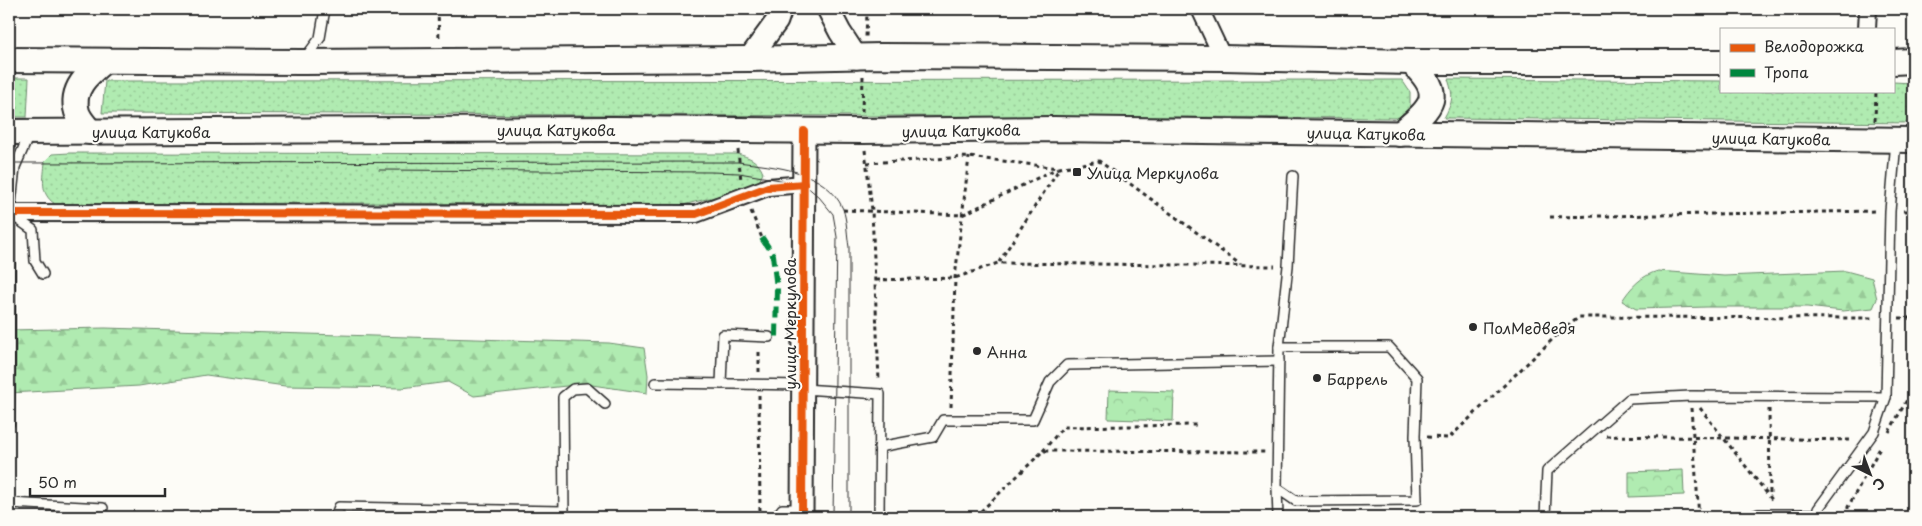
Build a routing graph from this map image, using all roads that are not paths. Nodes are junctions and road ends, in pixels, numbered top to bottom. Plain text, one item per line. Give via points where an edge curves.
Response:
1 (325, 9) edge
2 (781, 9) edge
3 (828, 9) edge
4 (1200, 9) edge
5 (1868, 9) edge
6 (1867, 28) edge
7 (861, 58) junction
8 (1223, 58) junction
9 (749, 59) junction
10 (9, 60) edge
11 (104, 61) junction
12 (303, 62) junction
13 (1411, 62) junction
14 (1720, 62) edge
15 (1894, 62) edge
16 (1913, 62) edge
17 (19, 132) edge
18 (90, 132) junction
19 (804, 132) junction
20 (1400, 134) junction
21 (1895, 140) edge
22 (1292, 176) dead end
23 (804, 184) junction
24 (9, 213) edge
25 (43, 274) dead end
26 (770, 336) dead end
27 (1279, 347) junction
28 (1279, 361) junction
29 (655, 383) dead end
30 (721, 384) junction
31 (803, 387) junction
32 (1886, 397) junction
33 (605, 404) dead end
34 (9, 424) edge
35 (878, 447) junction
36 (1277, 488) junction
37 (9, 503) edge
38 (103, 508) dead end
39 (802, 513) edge
40 (564, 514) edge
41 (1818, 516) edge
42 (335, 517) edge
43 (776, 517) edge
44 (879, 517) edge
45 (1278, 517) edge
46 (1545, 517) edge
47 (1750, 517) edge

1 - 12 lane via 320,38
2 - 9 street via 777,21
3 - 7 street via 840,32
4 - 8 street
5 - 6 street
7 - 8 main road
7 - 9 main road
8 - 13 main road
9 - 12 main road
10 - 11 main road
11 - 12 main road
11 - 18 main road via 86,74 75,94 77,113
13 - 14 main road
13 - 20 main road via 1432,89 1430,104
15 - 16 main road
17 - 18 main road, улица Катукова
17 - 24 lane
18 - 19 main road, улица Катукова via 613,129
19 - 20 main road, улица Катукова via 1063,129
19 - 23 street, улица Меркулова
20 - 21 main road, улица Катукова
21 - 32 lane via 1890,211
22 - 27 lane via 1288,266
23 - 24 street via 768,187 696,214
23 - 31 street, улица Меркулова
24 - 25 lane via 33,230 35,261
24 - 34 lane
26 - 30 lane via 723,335
27 - 28 lane
27 - 36 lane via 1389,348 1417,378 1417,500 1296,501
28 - 35 lane via 1068,365 1050,382 1033,420 943,420 933,436
28 - 36 lane
29 - 30 lane
30 - 31 lane
31 - 35 lane via 880,394
31 - 39 street, улица Меркулова
32 - 41 lane via 1874,432 1818,509
32 - 46 lane via 1691,396 1629,399 1547,472
33 - 40 lane via 587,388 573,389 563,397
35 - 44 lane
36 - 45 lane
37 - 38 lane
39 - 43 lane via 782,509
40 - 42 lane via 339,507
41 - 47 lane via 1758,514

